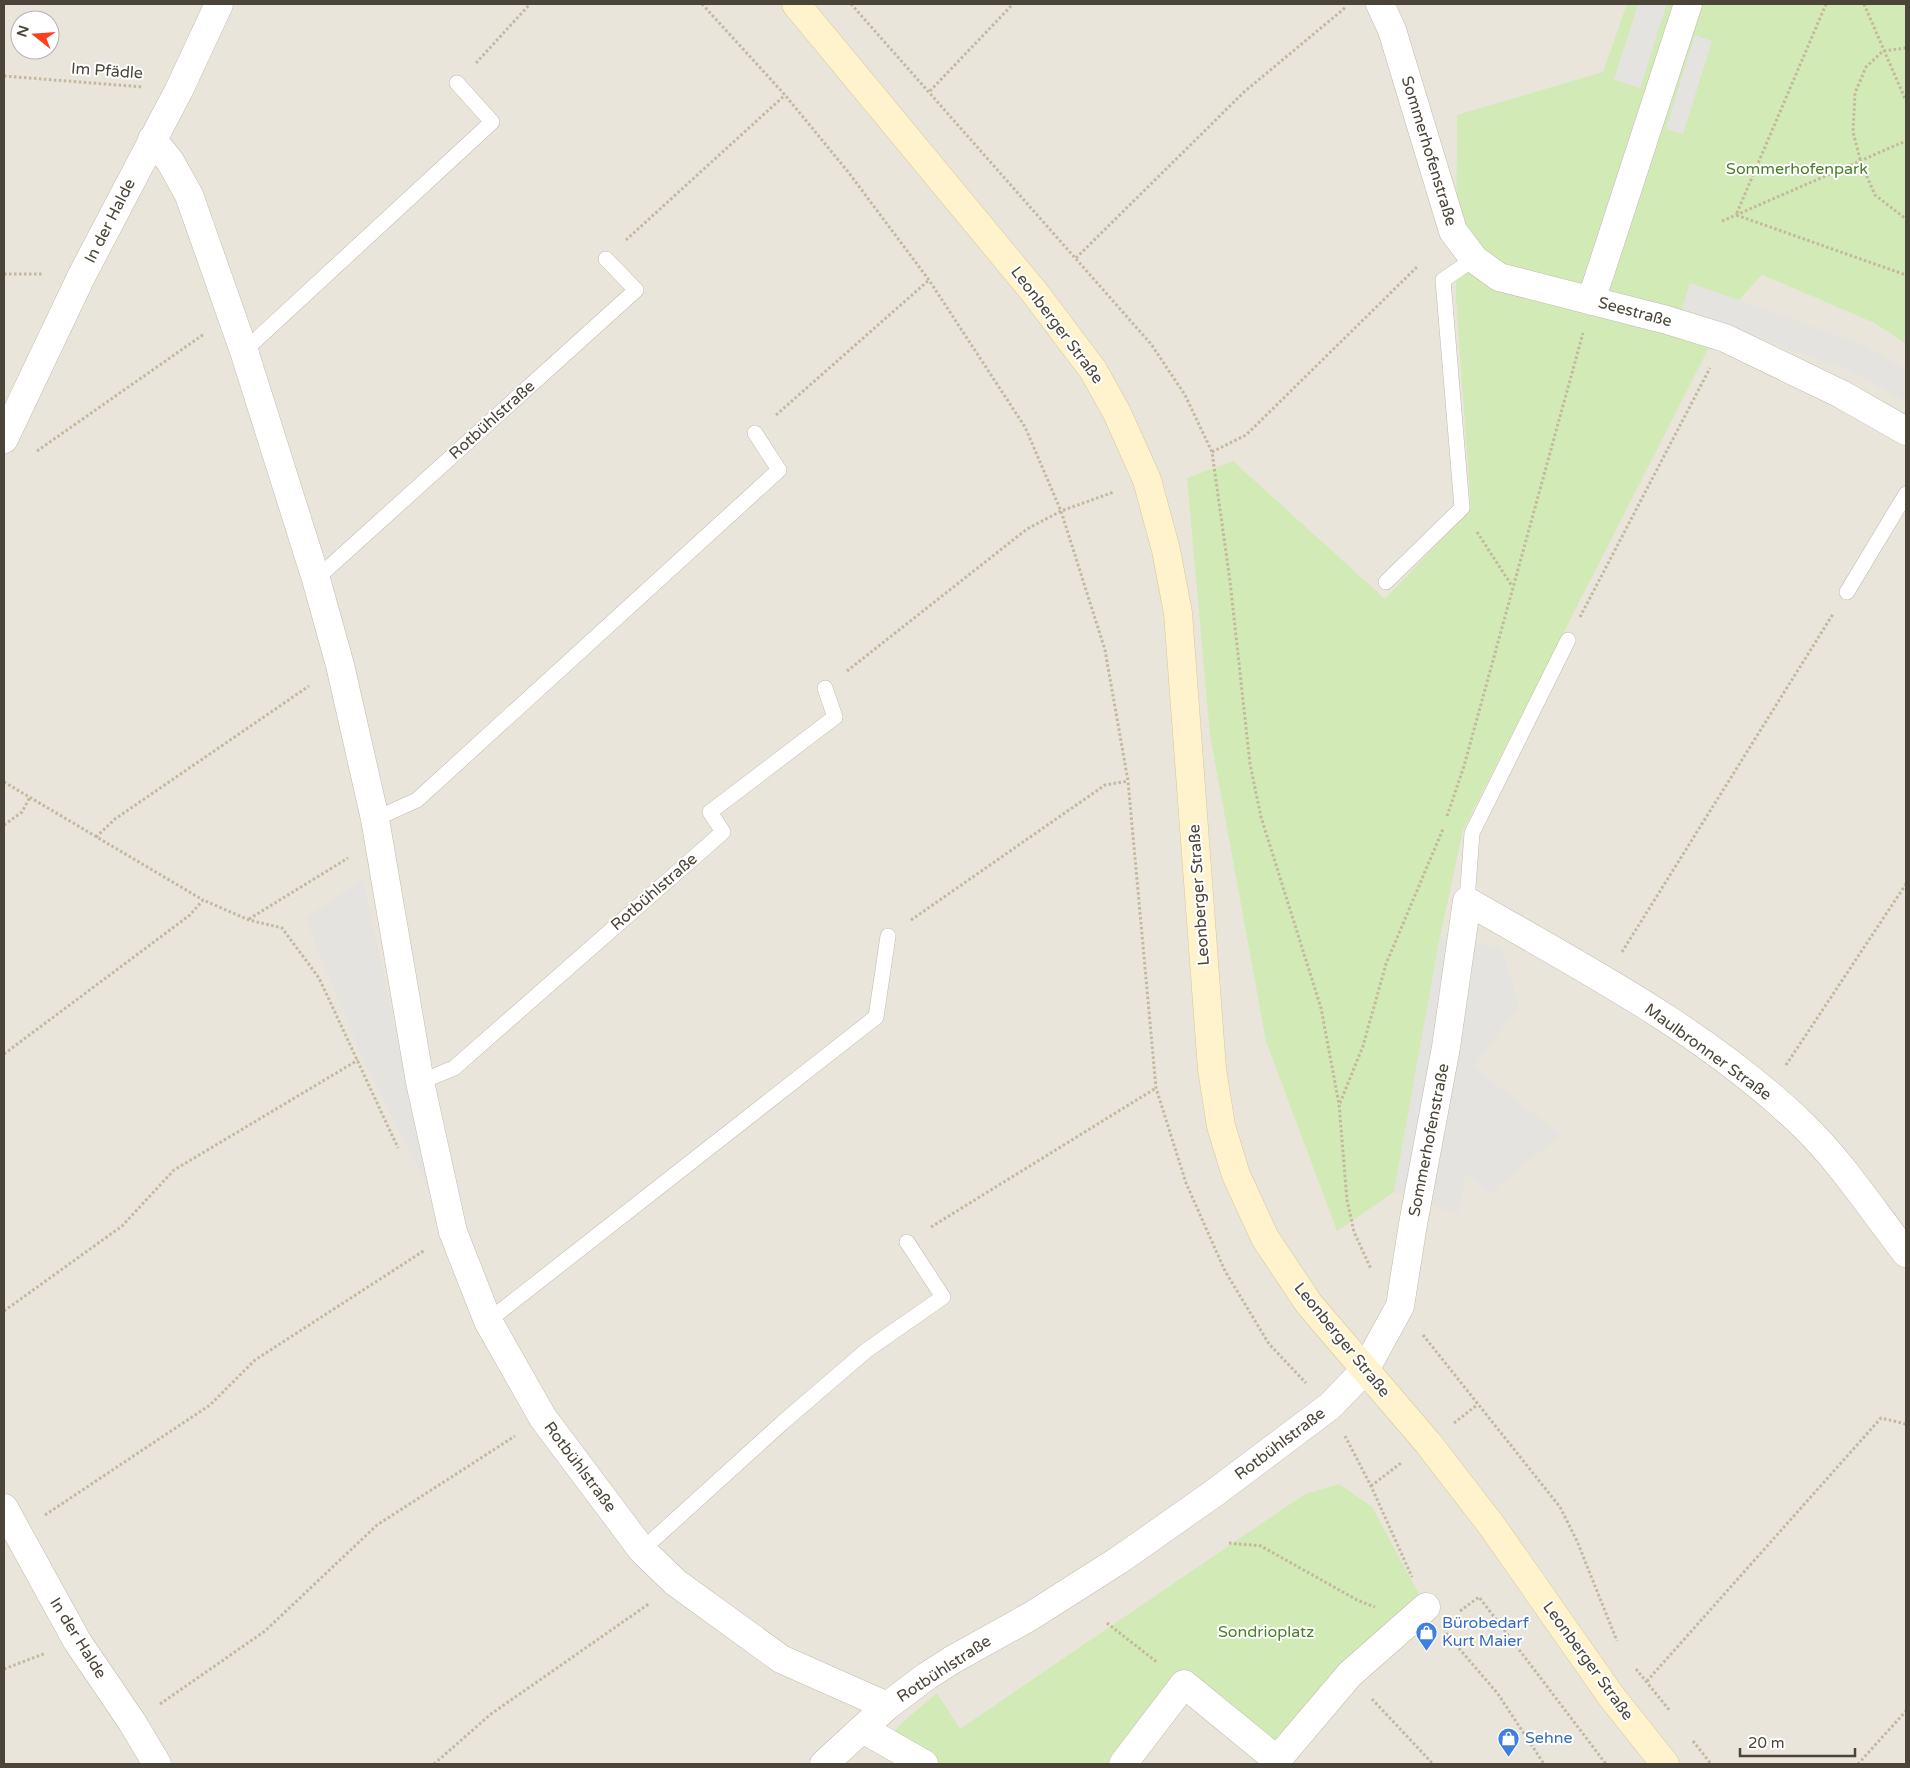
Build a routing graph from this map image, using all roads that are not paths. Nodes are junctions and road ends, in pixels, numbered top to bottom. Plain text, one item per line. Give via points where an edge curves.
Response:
1 (219, 4) edge
2 (796, 4) edge
3 (1380, 4) edge
4 (1688, 4) edge
5 (457, 83) road end
6 (152, 140) junction
7 (606, 259) road end
8 (1474, 260) junction
9 (1591, 301) junction
10 (244, 351) junction
11 (1906, 432) edge
12 (755, 434) road end
13 (4, 439) edge
14 (1906, 494) edge
15 (316, 579) junction
16 (1386, 582) dead end
17 (1847, 592) road end
18 (1568, 640) road end
19 (825, 688) road end
20 (377, 829) junction
21 (1467, 900) junction
22 (888, 936) road end
23 (420, 1082) junction
24 (907, 1242) road end
25 (1906, 1253) edge
26 (488, 1321) junction
27 (1365, 1370) junction
28 (4, 1508) edge
29 (642, 1550) junction
30 (1417, 1614) road end
31 (887, 1706) junction
32 (863, 1729) junction
33 (157, 1764) edge
34 (824, 1764) edge
35 (924, 1764) edge
36 (1123, 1764) edge
37 (1665, 1764) edge

1 - 6 street, In der Halde
2 - 27 main road, Leonberger Straße via 1035,292 1093,370 1117,412 1147,480 1166,550 1178,614 1212,1068 1221,1126 1236,1175 1265,1238 1309,1304
3 - 8 street, Sommerhofenstraße via 1392,30 1453,232
4 - 9 street, Seestraße
5 - 10 lane via 492,122
6 - 10 street, Rotbühlstraße via 170,161 189,195
6 - 13 street, In der Halde via 82,275
7 - 15 lane, Rotbühlstraße via 636,290
8 - 9 street, Sommerhofenstraße via 1499,277
8 - 16 lane via 1443,280 1462,508
9 - 11 street, Seestraße via 1725,338 1841,394
10 - 15 street, Rotbühlstraße
12 - 20 lane via 779,470 417,800
14 - 17 lane
15 - 20 street, Rotbühlstraße via 340,665
18 - 21 lane via 1472,833
19 - 23 lane, Rotbühlstraße via 835,717 710,812 723,832 454,1068
20 - 23 street, Rotbühlstraße
21 - 25 street, Maulbronner Straße via 1678,1027 1768,1092 1806,1128
21 - 27 street, Sommerhofenstraße via 1446,1047 1400,1306
22 - 26 lane via 876,1018
23 - 26 street, Rotbühlstraße via 453,1232
24 - 29 lane via 943,1297 867,1350
26 - 29 street, Rotbühlstraße via 543,1418
27 - 31 street, Rotbühlstraße via 1330,1406 1213,1494 1091,1579 952,1660
27 - 37 main road, Leonberger Straße via 1428,1443 1492,1526 1611,1696
28 - 33 street, In der Halde via 78,1641
29 - 31 street, Rotbühlstraße via 675,1582 781,1658
30 - 36 street via 1350,1674 1277,1760 1184,1684
31 - 32 street
32 - 34 street
32 - 35 street

